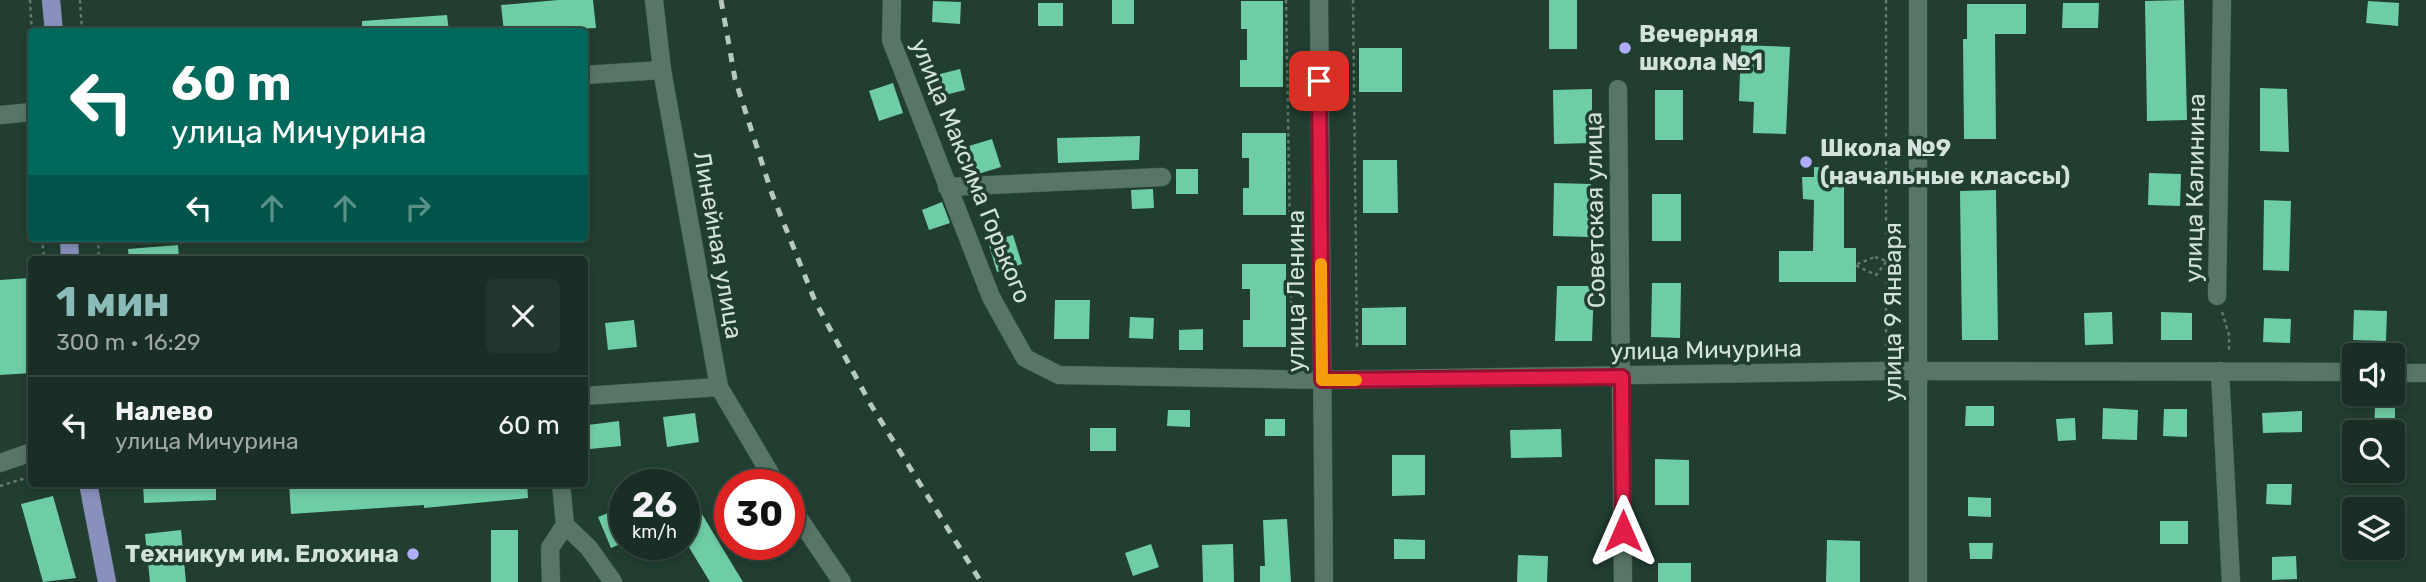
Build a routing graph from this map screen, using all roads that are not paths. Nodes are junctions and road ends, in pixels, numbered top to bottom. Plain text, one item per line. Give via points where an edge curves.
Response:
1 (51, 0) edge
2 (654, 0) edge
3 (892, 0) edge
4 (1319, 0) edge
5 (1918, 0) edge
6 (2222, 0) edge
7 (54, 28) edge
8 (662, 70) junction
9 (588, 75) edge
10 (1618, 89) dead end
11 (28, 112) edge
12 (0, 116) edge
13 (1161, 177) dead end
14 (947, 187) junction
15 (2217, 296) road end
16 (1917, 371) junction
17 (2220, 371) junction
18 (2342, 372) edge
19 (2405, 373) edge
20 (2426, 373) edge
21 (1059, 375) joint
22 (1622, 377) junction
23 (1322, 380) junction
24 (719, 387) junction
25 (588, 396) edge
26 (28, 453) edge
27 (0, 463) edge
28 (767, 469) edge
29 (90, 487) edge
30 (561, 487) edge
31 (565, 525) junction
32 (805, 528) edge
33 (107, 582) edge
34 (551, 582) edge
35 (613, 582) edge
36 (842, 582) edge
37 (1324, 582) edge
38 (1623, 582) edge
39 (1918, 582) edge
40 (2231, 582) edge

1 - 7 main road
2 - 8 street, Линейная улица
3 - 14 street, улица Максима Горького via 891,40
4 - 23 street, улица Ленина
5 - 16 street, улица 9 Января
6 - 15 street, улица Калинина
8 - 9 street
8 - 24 street, Линейная улица
10 - 22 street, Советская улица
11 - 12 street
13 - 14 street
14 - 21 street, улица Максима Горького via 991,297 1025,358
16 - 17 street, улица Мичурина
16 - 22 street, улица Мичурина
16 - 39 street, улица 9 Января
17 - 18 street, улица Мичурина
17 - 40 street
19 - 20 street
21 - 23 street, улица Мичурина
22 - 23 street, улица Мичурина
22 - 38 street, Советская улица
23 - 37 street, улица Ленина
24 - 25 street
24 - 28 street, Линейная улица
26 - 27 street
29 - 33 main road
30 - 31 street
31 - 34 street via 550,548
31 - 35 street via 589,548
32 - 36 street

